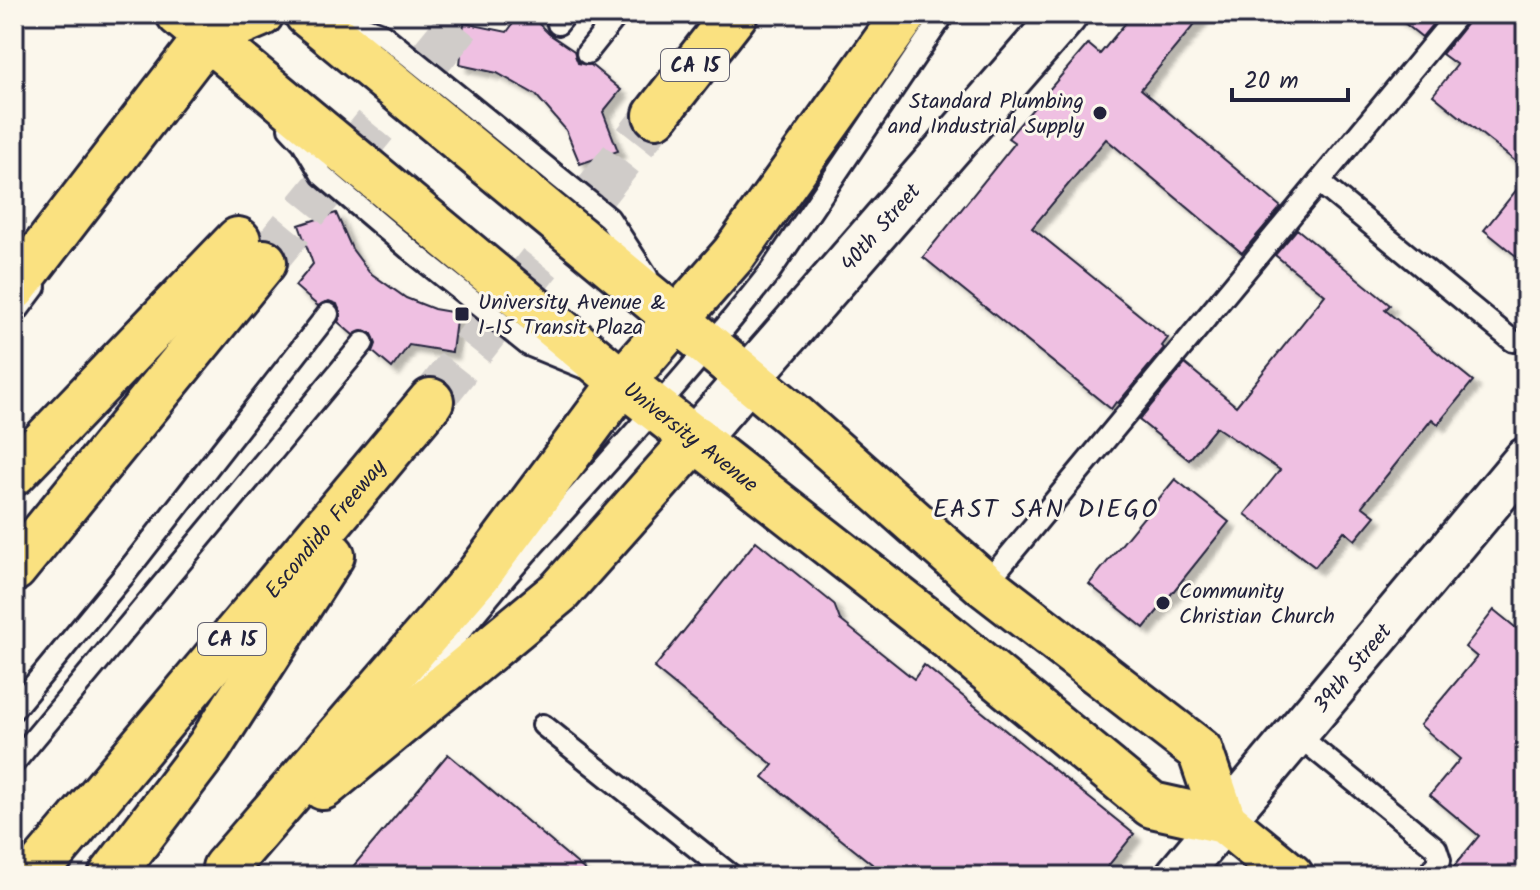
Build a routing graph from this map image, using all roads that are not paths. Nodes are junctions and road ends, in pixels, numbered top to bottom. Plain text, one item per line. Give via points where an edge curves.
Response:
1 (307, 14) edge
2 (327, 14) edge
3 (618, 14) edge
4 (735, 14) edge
5 (905, 14) edge
6 (944, 14) edge
7 (1065, 14) edge
8 (1458, 14) edge
9 (222, 37) edge
10 (587, 53) dead end
11 (656, 115) tunnel mouth
12 (1319, 182) junction
13 (14, 288) edge
14 (328, 314) dead end
15 (14, 315) edge
16 (676, 319) junction
17 (1513, 341) dead end
18 (363, 343) dead end
19 (710, 347) junction
20 (748, 380) junction
21 (639, 395) junction
22 (696, 438) junction
23 (1526, 459) edge
24 (14, 473) edge
25 (14, 569) edge
26 (985, 585) junction
27 (14, 709) edge
28 (543, 725) dead end
29 (1295, 733) junction
30 (14, 763) edge
31 (1224, 821) junction
32 (221, 872) edge
33 (33, 876) edge
34 (111, 876) edge
35 (732, 876) edge
36 (1177, 876) edge
37 (1291, 876) edge
38 (1428, 876) edge

1 - 16 main road
2 - 16 lane via 382,34 609,218
3 - 10 lane
4 - 11 main road, CA 15
5 - 16 main road via 734,254
6 - 19 lane via 769,273
7 - 20 street, 40th Street
8 - 12 lane
9 - 13 main road
9 - 15 lane
9 - 21 main road, University Avenue
12 - 17 lane
12 - 26 lane
14 - 27 lane
16 - 19 main road
16 - 21 main road
18 - 30 lane
19 - 20 main road
19 - 21 lane
20 - 22 street, 40th Street
20 - 26 main road
21 - 22 main road, University Avenue
21 - 32 main road
22 - 31 main road, University Avenue via 1152,805
22 - 32 main road via 560,591
23 - 29 street, 39th Street
24 - 25 main road via 251,251
26 - 31 main road via 1200,751
28 - 35 lane
29 - 31 street, 39th Street
29 - 38 lane via 1436,848 1440,860
31 - 36 street, 39th Street
31 - 37 main road, University Avenue
33 - 34 main road, Escondido Freeway / CA 15 via 431,401 209,747

